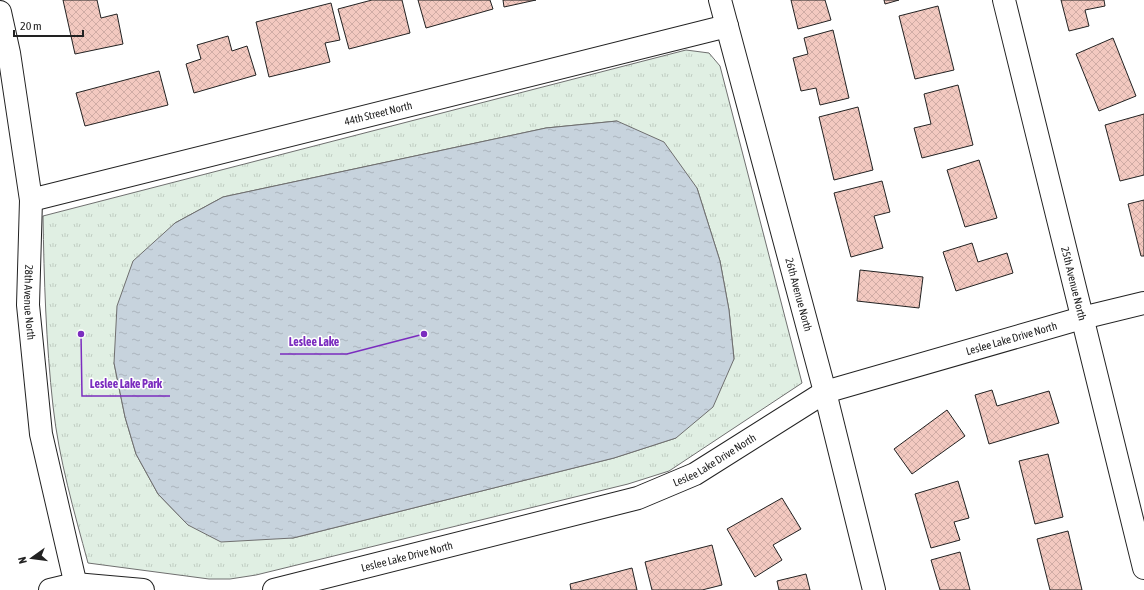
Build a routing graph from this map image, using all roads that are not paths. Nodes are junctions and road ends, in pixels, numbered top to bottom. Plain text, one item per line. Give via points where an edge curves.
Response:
1 (720, 0) edge
2 (1004, 0) edge
3 (0, 12) edge
4 (727, 26) junction
5 (31, 200) junction
6 (1144, 303) edge
7 (1082, 318) junction
8 (825, 392) junction
9 (1144, 568) edge
10 (76, 587) edge
11 (50, 590) edge
12 (143, 590) edge
13 (274, 590) edge
14 (874, 590) edge

1 - 4 street, 26th Avenue North
2 - 7 street, 25th Avenue North
3 - 5 street, 28th Avenue North via 9,53
4 - 5 street, 44th Street North
4 - 8 street, 26th Avenue North
5 - 10 street, 28th Avenue North via 28,305 41,434
6 - 7 street, Leslee Lake Drive North
7 - 8 street, Leslee Lake Drive North
7 - 9 street, 25th Avenue North
8 - 13 street, Leslee Lake Drive North via 696,474 638,498
8 - 14 street, 26th Avenue North
10 - 11 street
10 - 12 street

